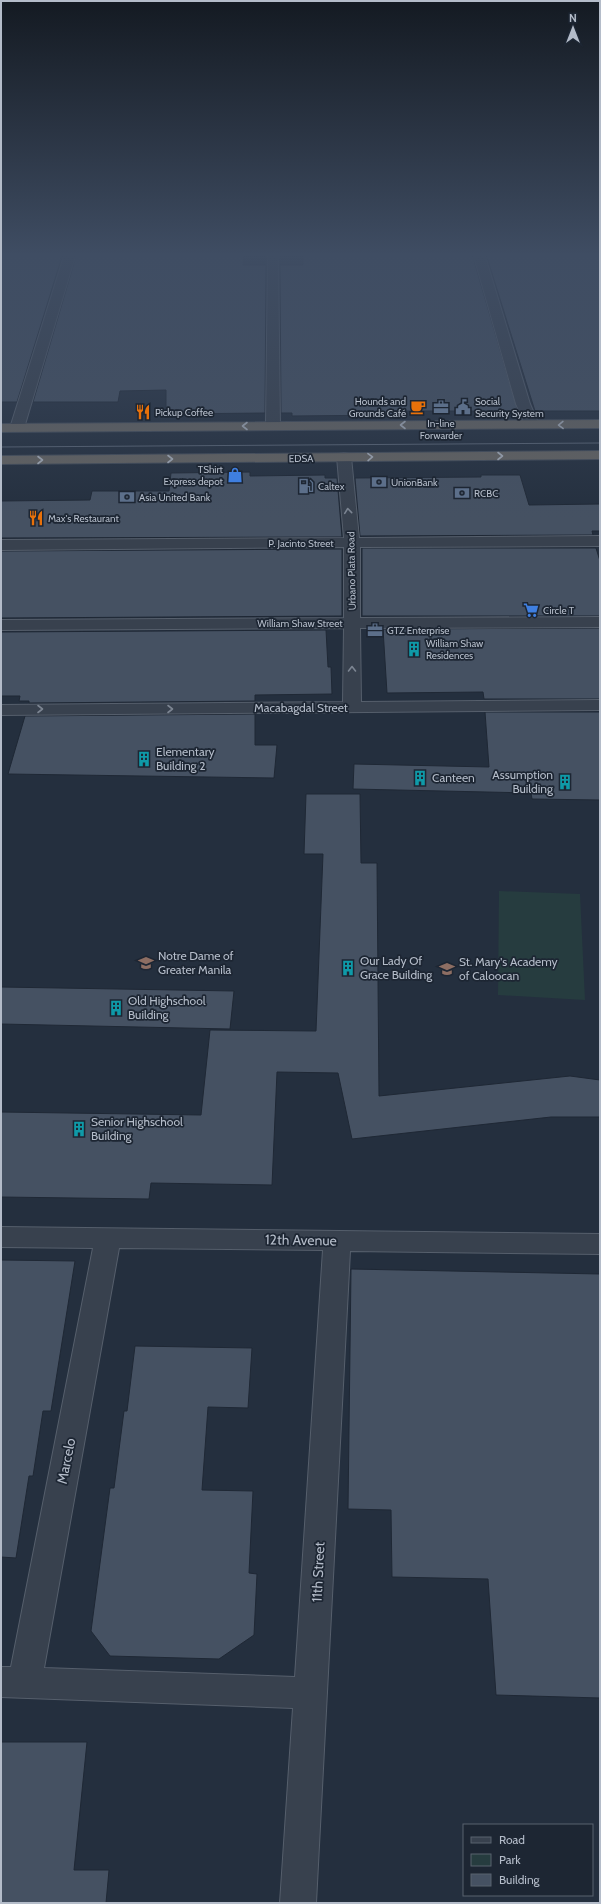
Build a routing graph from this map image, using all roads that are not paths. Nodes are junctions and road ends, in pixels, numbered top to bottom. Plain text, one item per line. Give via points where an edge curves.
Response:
1 (44, 342) edge
2 (273, 342) edge
3 (504, 342) edge
4 (600, 424) edge
5 (532, 425) junction
6 (133, 426) junction
7 (273, 426) junction
8 (1, 428) edge
9 (17, 428) junction
10 (1, 432) edge
11 (600, 455) edge
12 (344, 457) junction
13 (1, 460) edge
14 (600, 541) edge
15 (352, 543) junction
16 (1, 545) edge
17 (352, 622) junction
18 (600, 622) edge
19 (1, 625) edge
20 (600, 705) edge
21 (352, 708) junction
22 (1, 710) edge
23 (1, 1237) edge
24 (108, 1238) junction
25 (337, 1240) junction
26 (600, 1244) edge
27 (13, 1682) edge
28 (311, 1693) junction
29 (298, 1903) edge

1 - 9 street
2 - 7 street
3 - 5 street
4 -> 5 highway
5 -> 7 highway
7 -> 6 highway
6 - 9 highway
6 - 10 highway via 73,432
8 - 9 highway
12 -> 11 highway, EDSA
13 -> 12 highway, EDSA
15 -> 12 street, Urbano Plata Road
14 - 15 street, P. Jacinto Street
15 - 16 street, P. Jacinto Street
15 - 17 street, Urbano Plata Road
17 - 18 street, William Shaw Street
17 - 19 street, William Shaw Street
21 -> 17 street, Urbano Plata Road
20 - 21 street, Macabagdal Street
22 -> 21 street, Macabagdal Street
23 - 24 street, 12th Avenue
24 - 25 street, 12th Avenue
24 - 27 street, Marcelo
25 - 26 street, 12th Avenue
25 - 28 street, 11th Street
27 - 28 street, Marcelo
28 - 29 street, 11th Street

